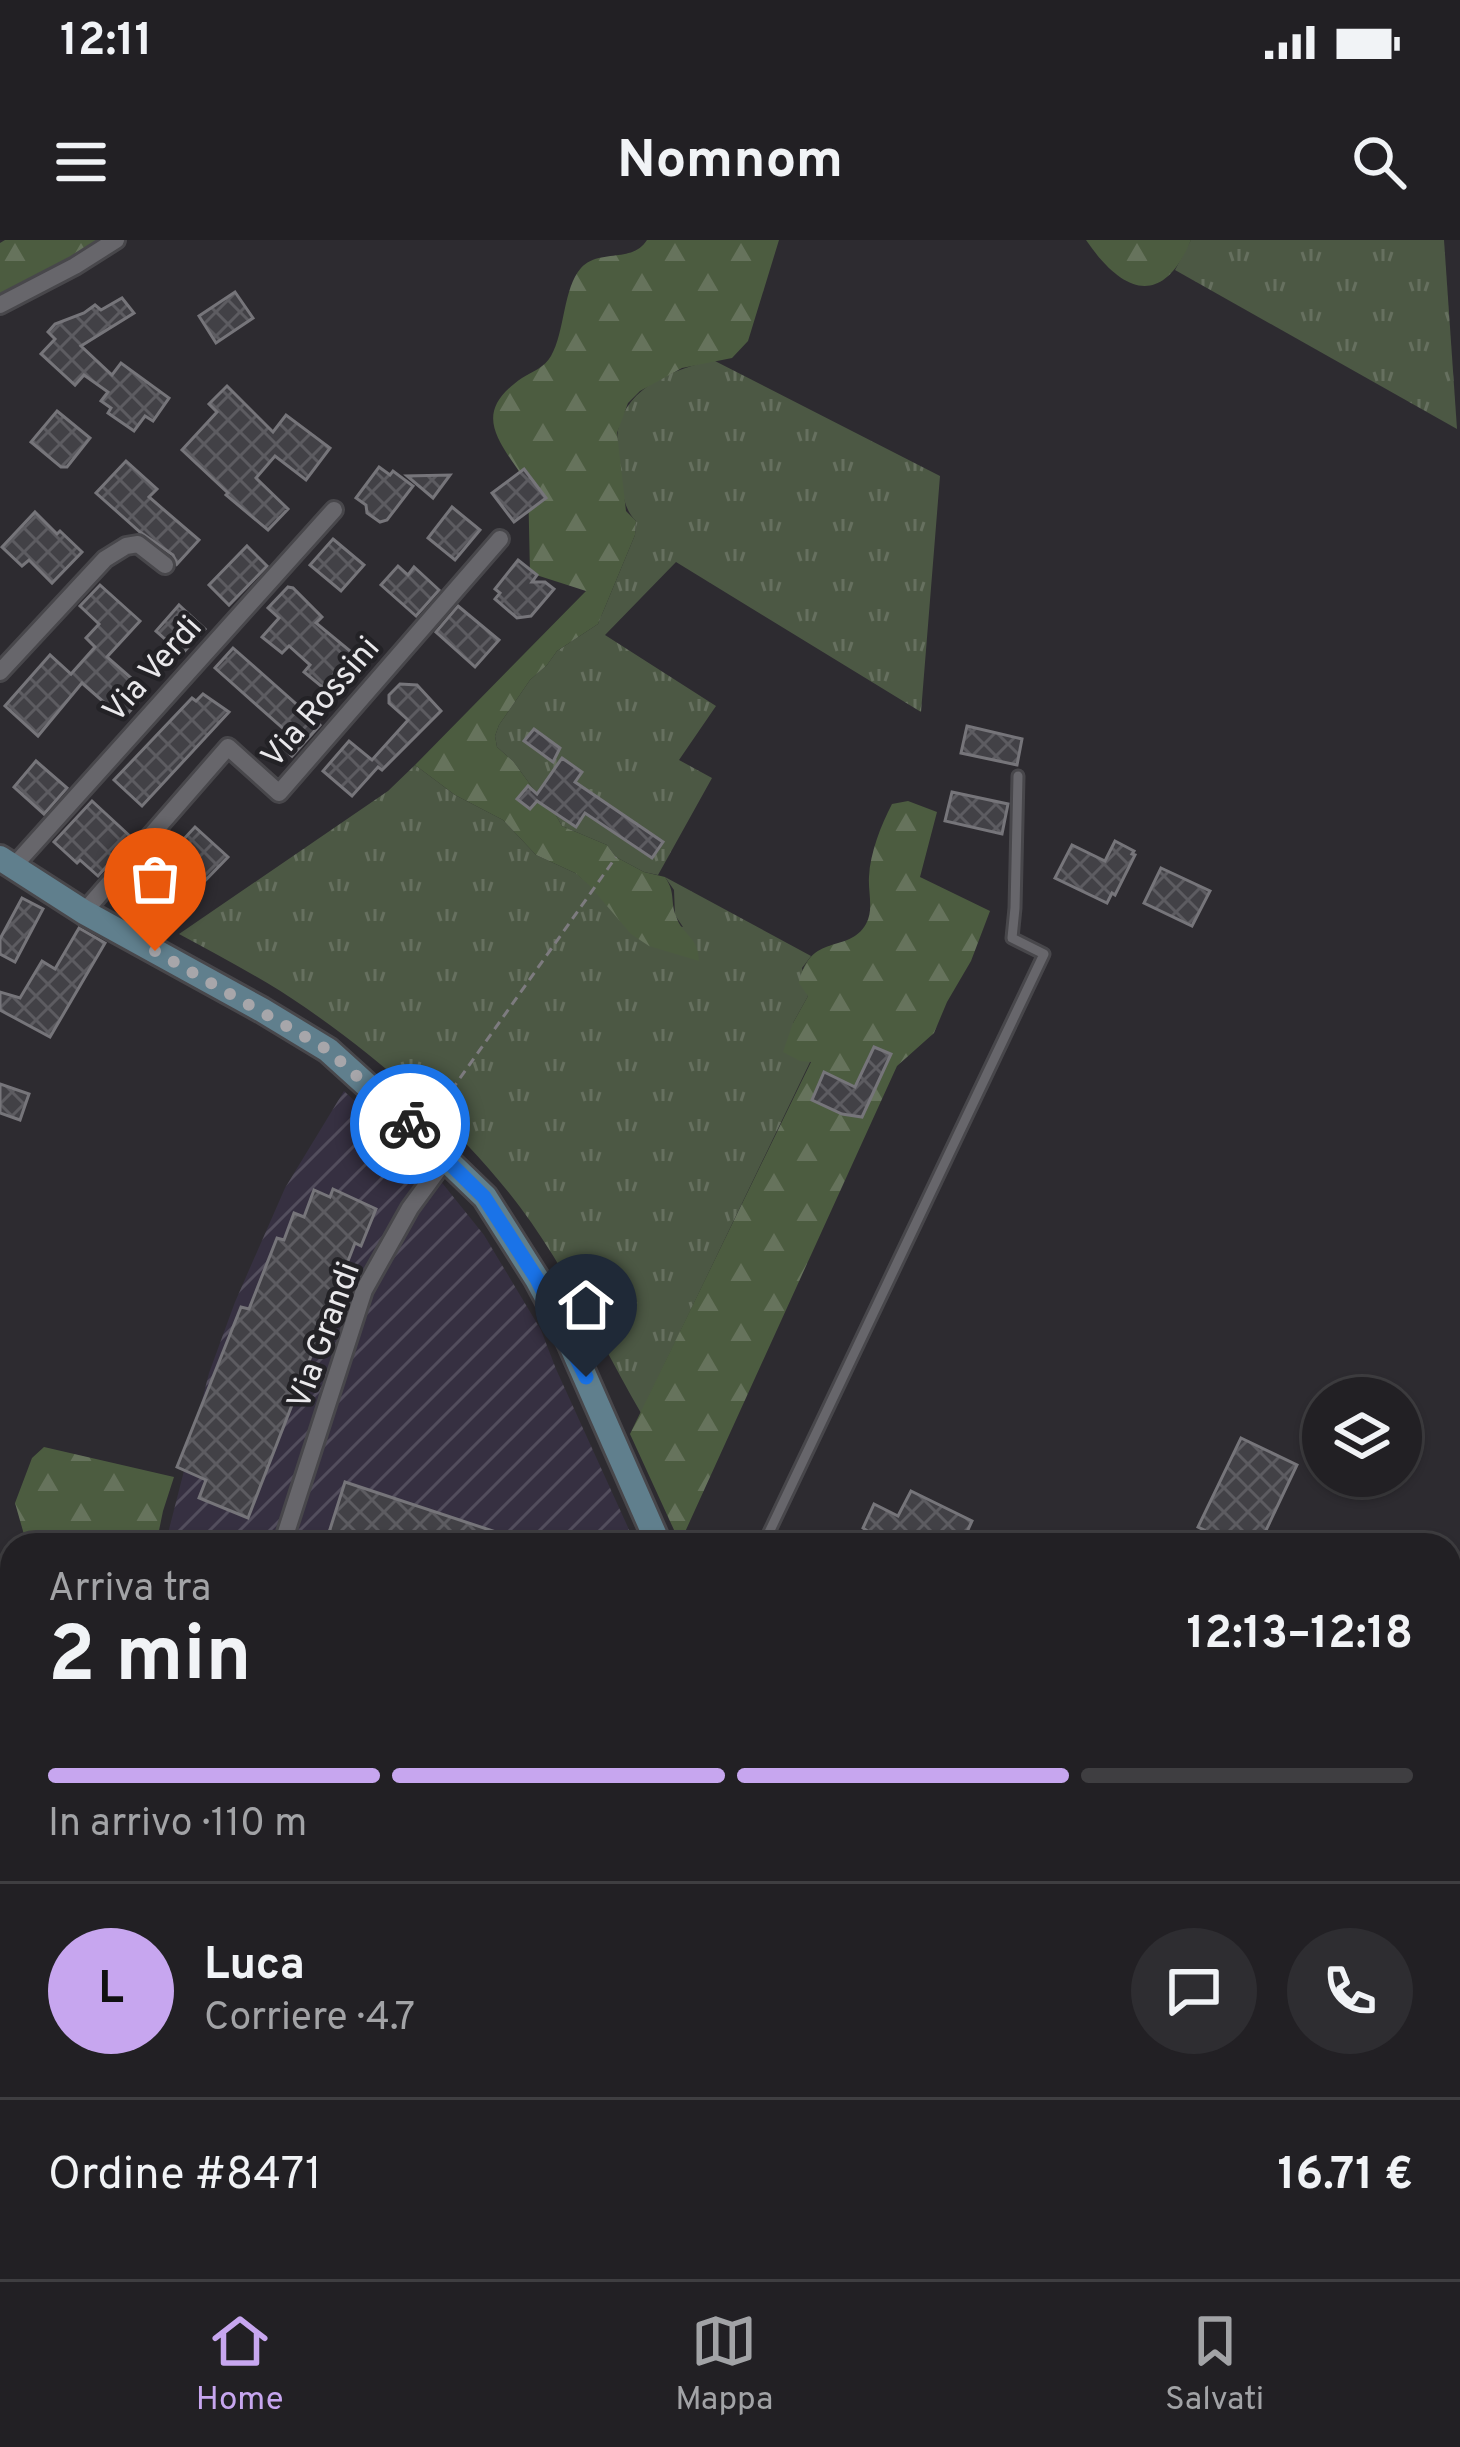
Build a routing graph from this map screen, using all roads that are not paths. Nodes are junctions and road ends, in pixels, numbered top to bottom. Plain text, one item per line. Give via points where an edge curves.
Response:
1 (116, 240) edge
2 (0, 304) edge
3 (334, 510) dead end
4 (500, 539) dead end
5 (165, 565) dead end
6 (0, 672) edge
7 (1018, 776) dead end
8 (7, 862) edge
9 (84, 912) junction
10 (446, 1159) junction
11 (286, 1533) edge
12 (653, 1533) edge
13 (769, 1533) edge

1 - 2 street
3 - 8 street, Via Verdi
4 - 9 street, Via Rossini via 279,794 228,747
5 - 6 street via 138,544 105,559
7 - 13 lane via 1012,938 1044,954
8 - 9 main road
9 - 10 main road via 328,1050
10 - 11 street, Via Grandi via 364,1290
10 - 12 main road via 484,1197 564,1329

